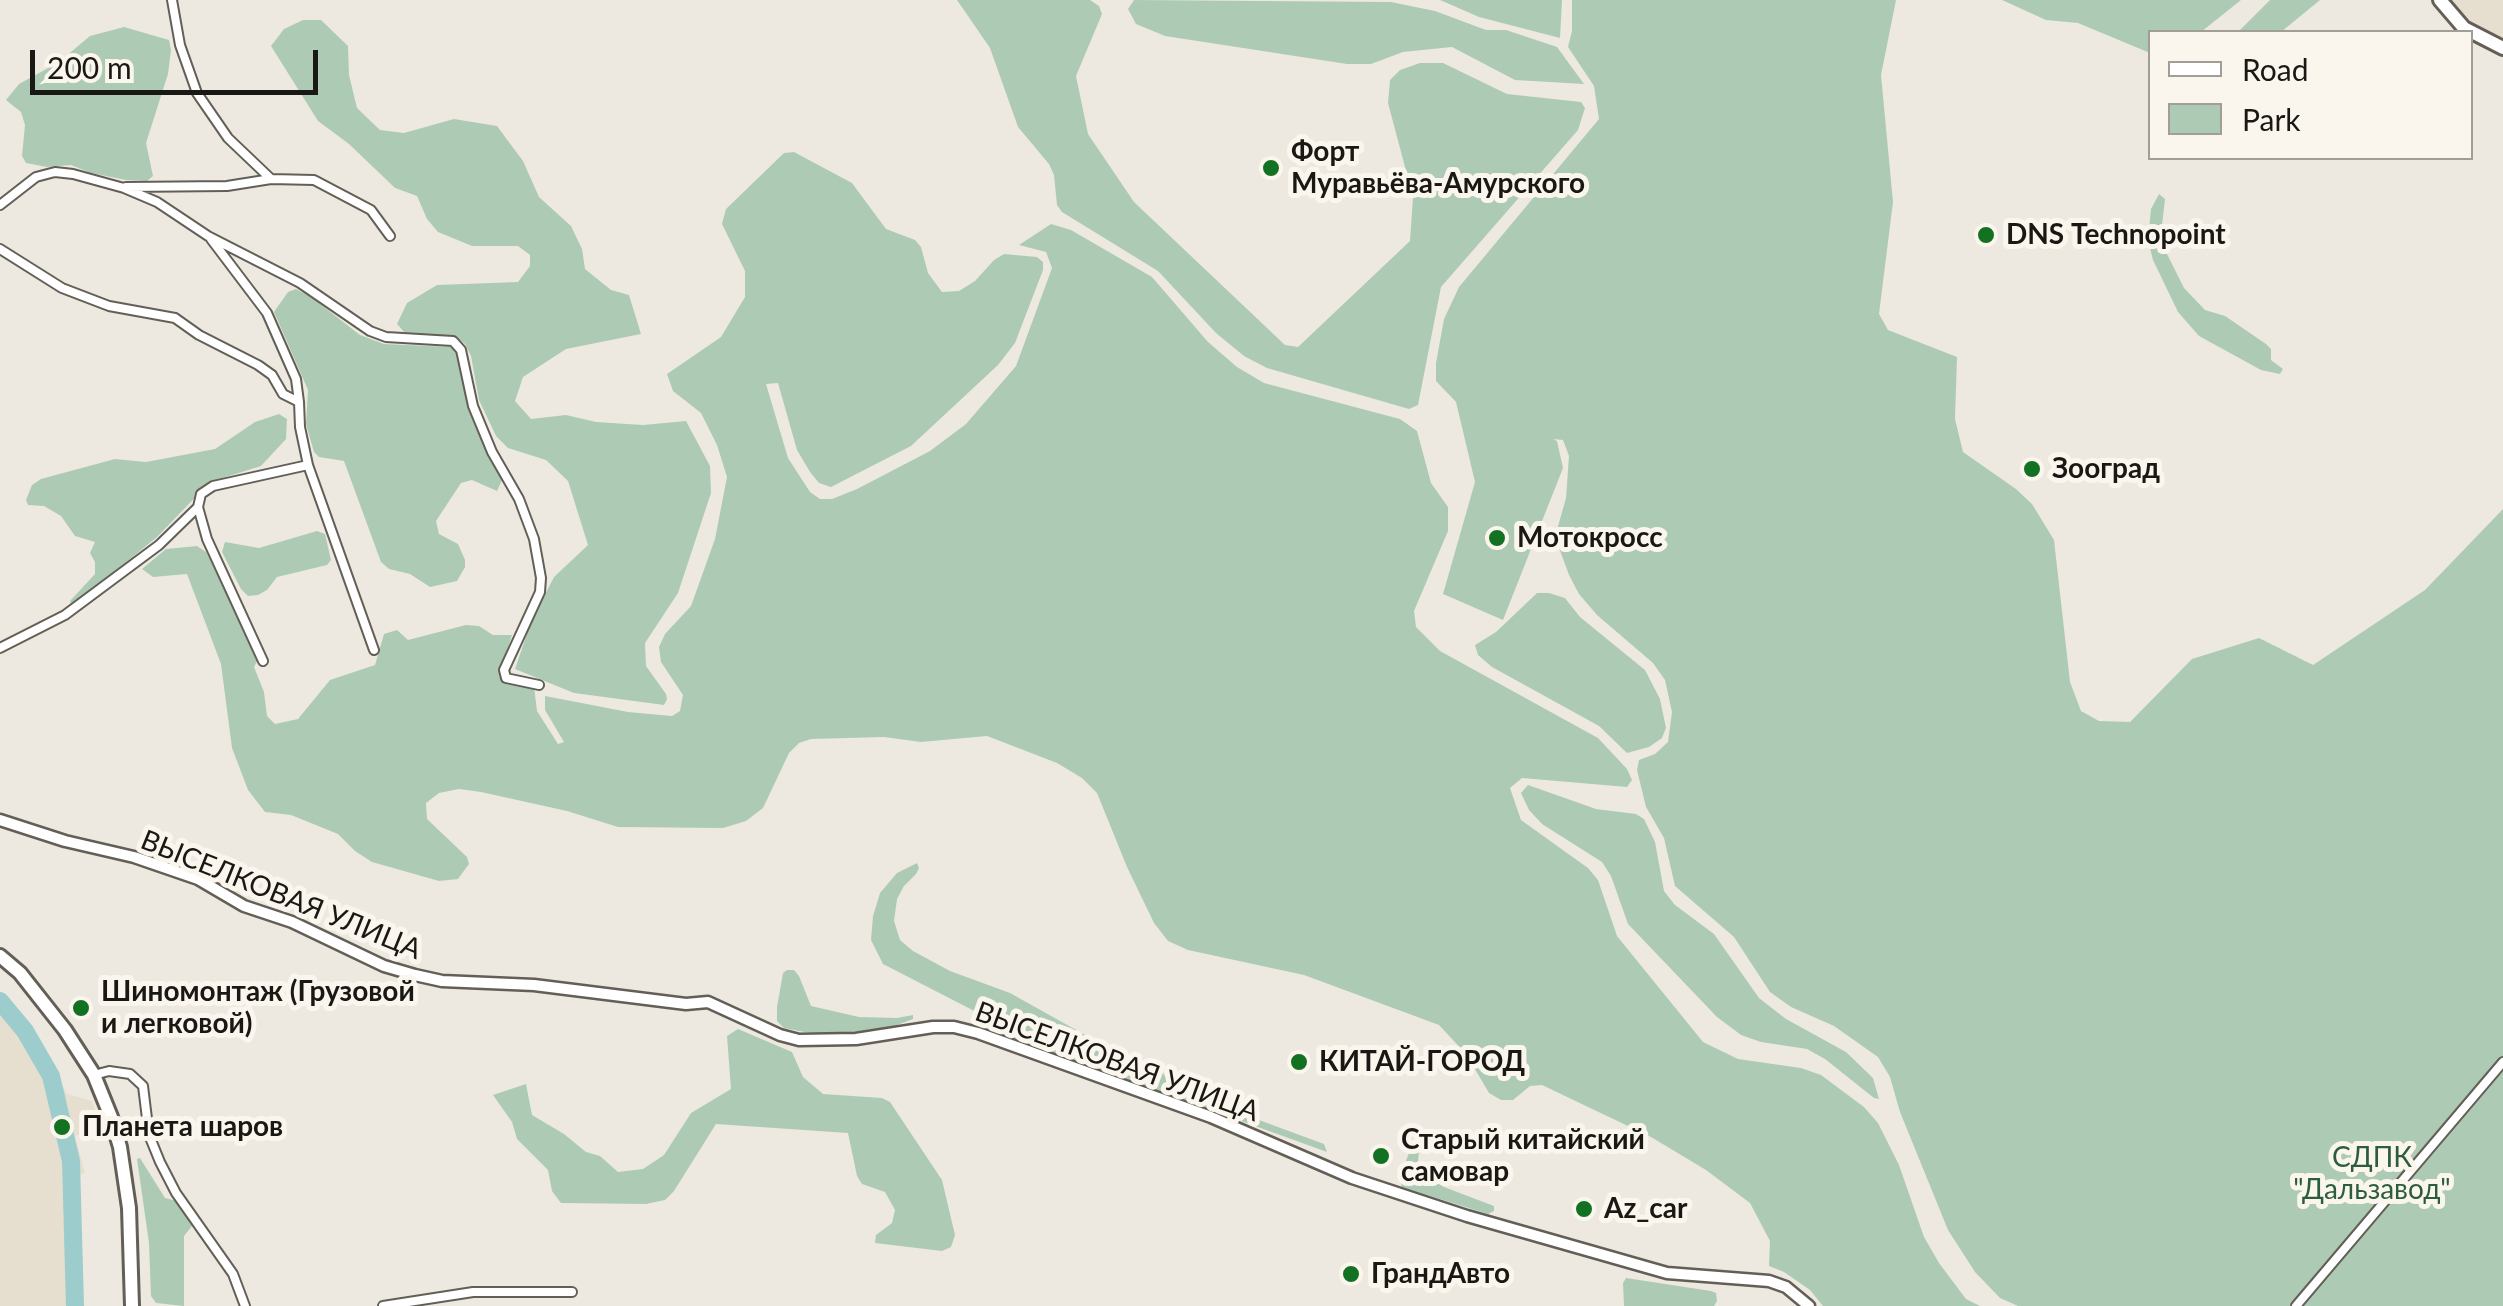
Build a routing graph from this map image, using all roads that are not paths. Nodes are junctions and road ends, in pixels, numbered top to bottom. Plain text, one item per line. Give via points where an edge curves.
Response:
1 (172, 0) edge
2 (2431, 0) edge
3 (2440, 0) edge
4 (2458, 30) edge
5 (2467, 30) edge
6 (2473, 33) edge
7 (2473, 41) edge
8 (2503, 51) edge
9 (270, 179) junction
10 (124, 188) junction
11 (0, 205) edge
12 (208, 236) junction
13 (390, 236) dead end
14 (0, 250) edge
15 (299, 402) junction
16 (308, 465) junction
17 (198, 507) junction
18 (0, 648) edge
19 (374, 650) dead end
20 (263, 661) dead end
21 (539, 684) dead end
22 (0, 820) edge
23 (0, 956) edge
24 (2503, 1062) edge
25 (94, 1075) junction
26 (572, 1292) dead end
27 (132, 1306) edge
28 (244, 1306) edge
29 (383, 1306) edge
30 (1809, 1306) edge
31 (2296, 1306) edge

1 - 9 street via 180,46 204,104
2 - 4 main road
3 - 5 main road
6 - 8 main road
7 - 8 main road
9 - 10 street
9 - 13 street via 314,180 371,210
10 - 11 street via 55,172 36,177
10 - 12 street
12 - 15 street via 267,313
12 - 21 street via 300,283 370,332 453,341 461,350 474,406 534,539 541,578 504,670 511,681
14 - 15 street via 62,288 109,306 174,318 258,365
15 - 16 street
16 - 17 street via 212,486
16 - 19 street
17 - 18 street via 160,545 65,615
17 - 20 street
22 - 30 street, ВЫСЕЛКОВАЯ УЛИЦА via 198,879 384,966 442,981 708,1002 799,1040 933,1027 978,1033 1434,1205 1668,1273 1769,1281
23 - 25 main road via 42,998
24 - 31 street
25 - 27 main road via 125,1174
25 - 28 street via 130,1074 143,1086 149,1136 160,1162 233,1274
26 - 29 street via 473,1292

